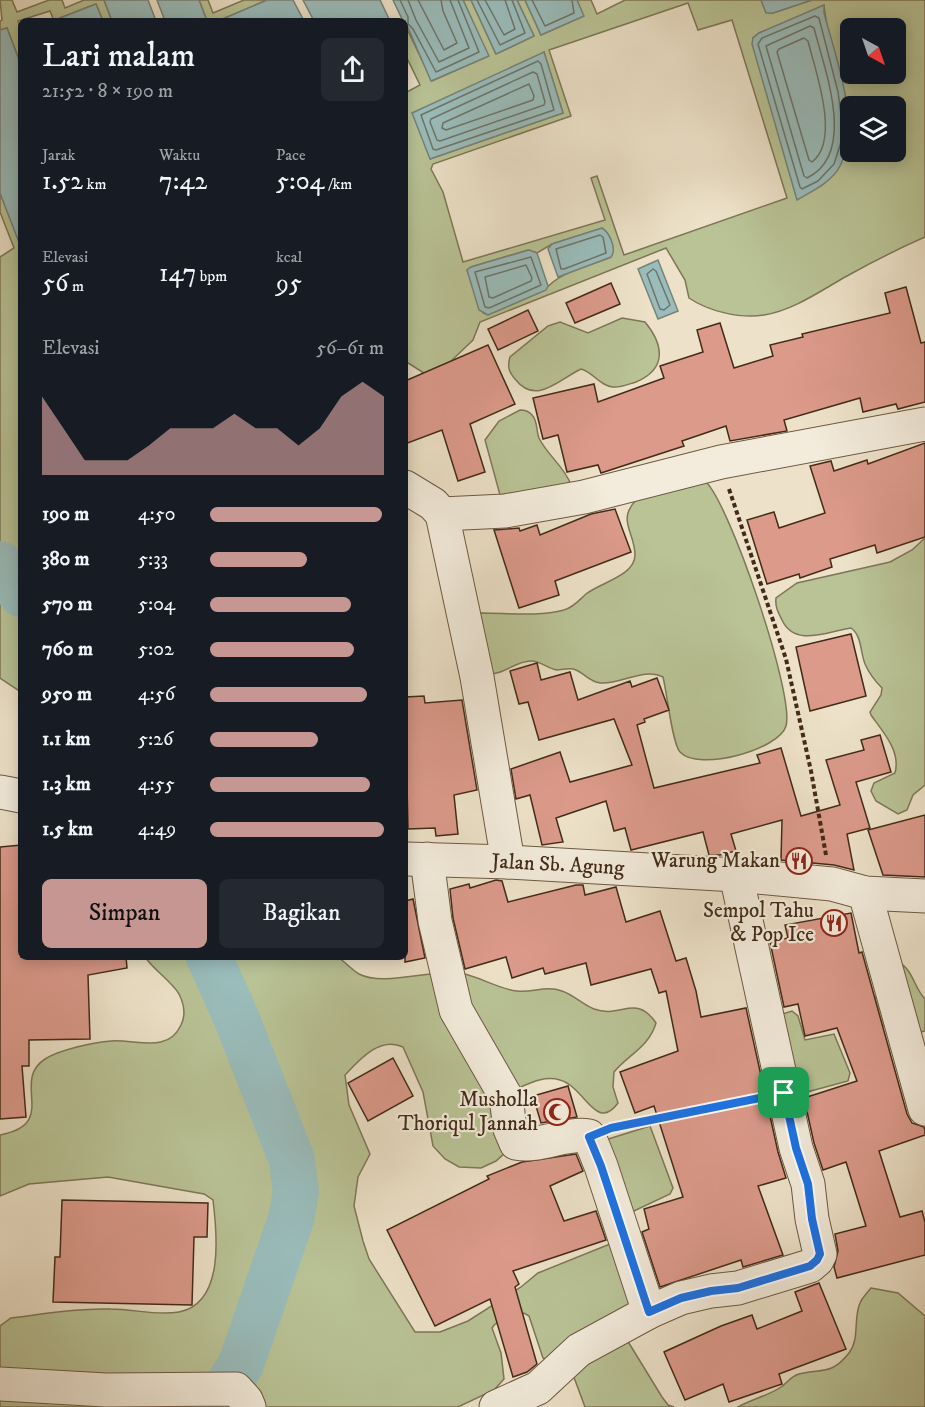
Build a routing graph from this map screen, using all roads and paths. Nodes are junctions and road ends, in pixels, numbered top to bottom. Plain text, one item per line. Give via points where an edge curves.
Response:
1 (925, 424) edge
2 (721, 462) junction
3 (408, 489) edge
4 (442, 514) junction
5 (0, 792) edge
6 (18, 795) edge
7 (416, 859) edge
8 (508, 862) junction
9 (736, 875) junction
10 (832, 884) junction
11 (865, 892) junction
12 (925, 896) edge
13 (784, 1093) junction
14 (925, 1109) edge
15 (589, 1137) junction
16 (649, 1312) junction
17 (0, 1384) edge
18 (230, 1395) edge
19 (496, 1407) edge

1 - 2 street
2 - 4 street via 584,497 506,511
2 - 10 path via 786,659
3 - 4 street via 434,504
4 - 8 street via 477,678
5 - 6 street
7 - 8 street, Jalan Sb. Agung
7 - 15 street via 456,1010 507,1097 510,1130 516,1143
8 - 9 street, Jalan Sb. Agung
9 - 10 street, Jalan Sb. Agung
9 - 13 street
10 - 11 street, Jalan Sb. Agung
11 - 12 street, Jalan Sb. Agung
11 - 14 street
13 - 15 path via 611,1128
13 - 16 street via 808,1184 820,1254 817,1260 810,1266 738,1288 681,1298
15 - 16 street
16 - 19 street via 574,1354 538,1388
17 - 18 street

